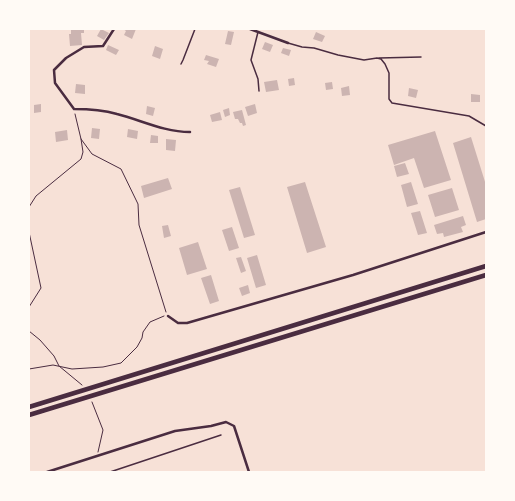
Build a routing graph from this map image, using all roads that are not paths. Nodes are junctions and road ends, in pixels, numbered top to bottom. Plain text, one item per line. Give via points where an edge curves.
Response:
1 (114, 29) edge
2 (195, 29) edge
3 (250, 29) edge
4 (258, 32) junction
5 (288, 43) joint
6 (421, 57) dead end
7 (377, 58) junction
8 (181, 64) dead end
9 (259, 91) dead end
10 (486, 126) edge
11 (190, 132) dead end
12 (486, 232) edge
13 (486, 266) edge
14 (486, 275) edge
15 (168, 316) road end
16 (29, 407) edge
17 (29, 416) edge
18 (221, 435) dead end
19 (47, 472) edge
20 (110, 472) edge
21 (249, 472) edge

1 - 11 street via 103,46 84,47 66,58 54,70 55,83 74,109 116,113 160,128
2 - 8 lane
3 - 4 street
4 - 5 street
4 - 9 lane via 252,60
5 - 7 lane via 364,60
6 - 7 lane
7 - 10 lane via 385,64 388,73 389,99 392,103 469,116
12 - 15 street via 187,324 178,323
13 - 16 highway
14 - 17 highway
18 - 20 lane
19 - 21 street via 175,431 226,422 234,426

